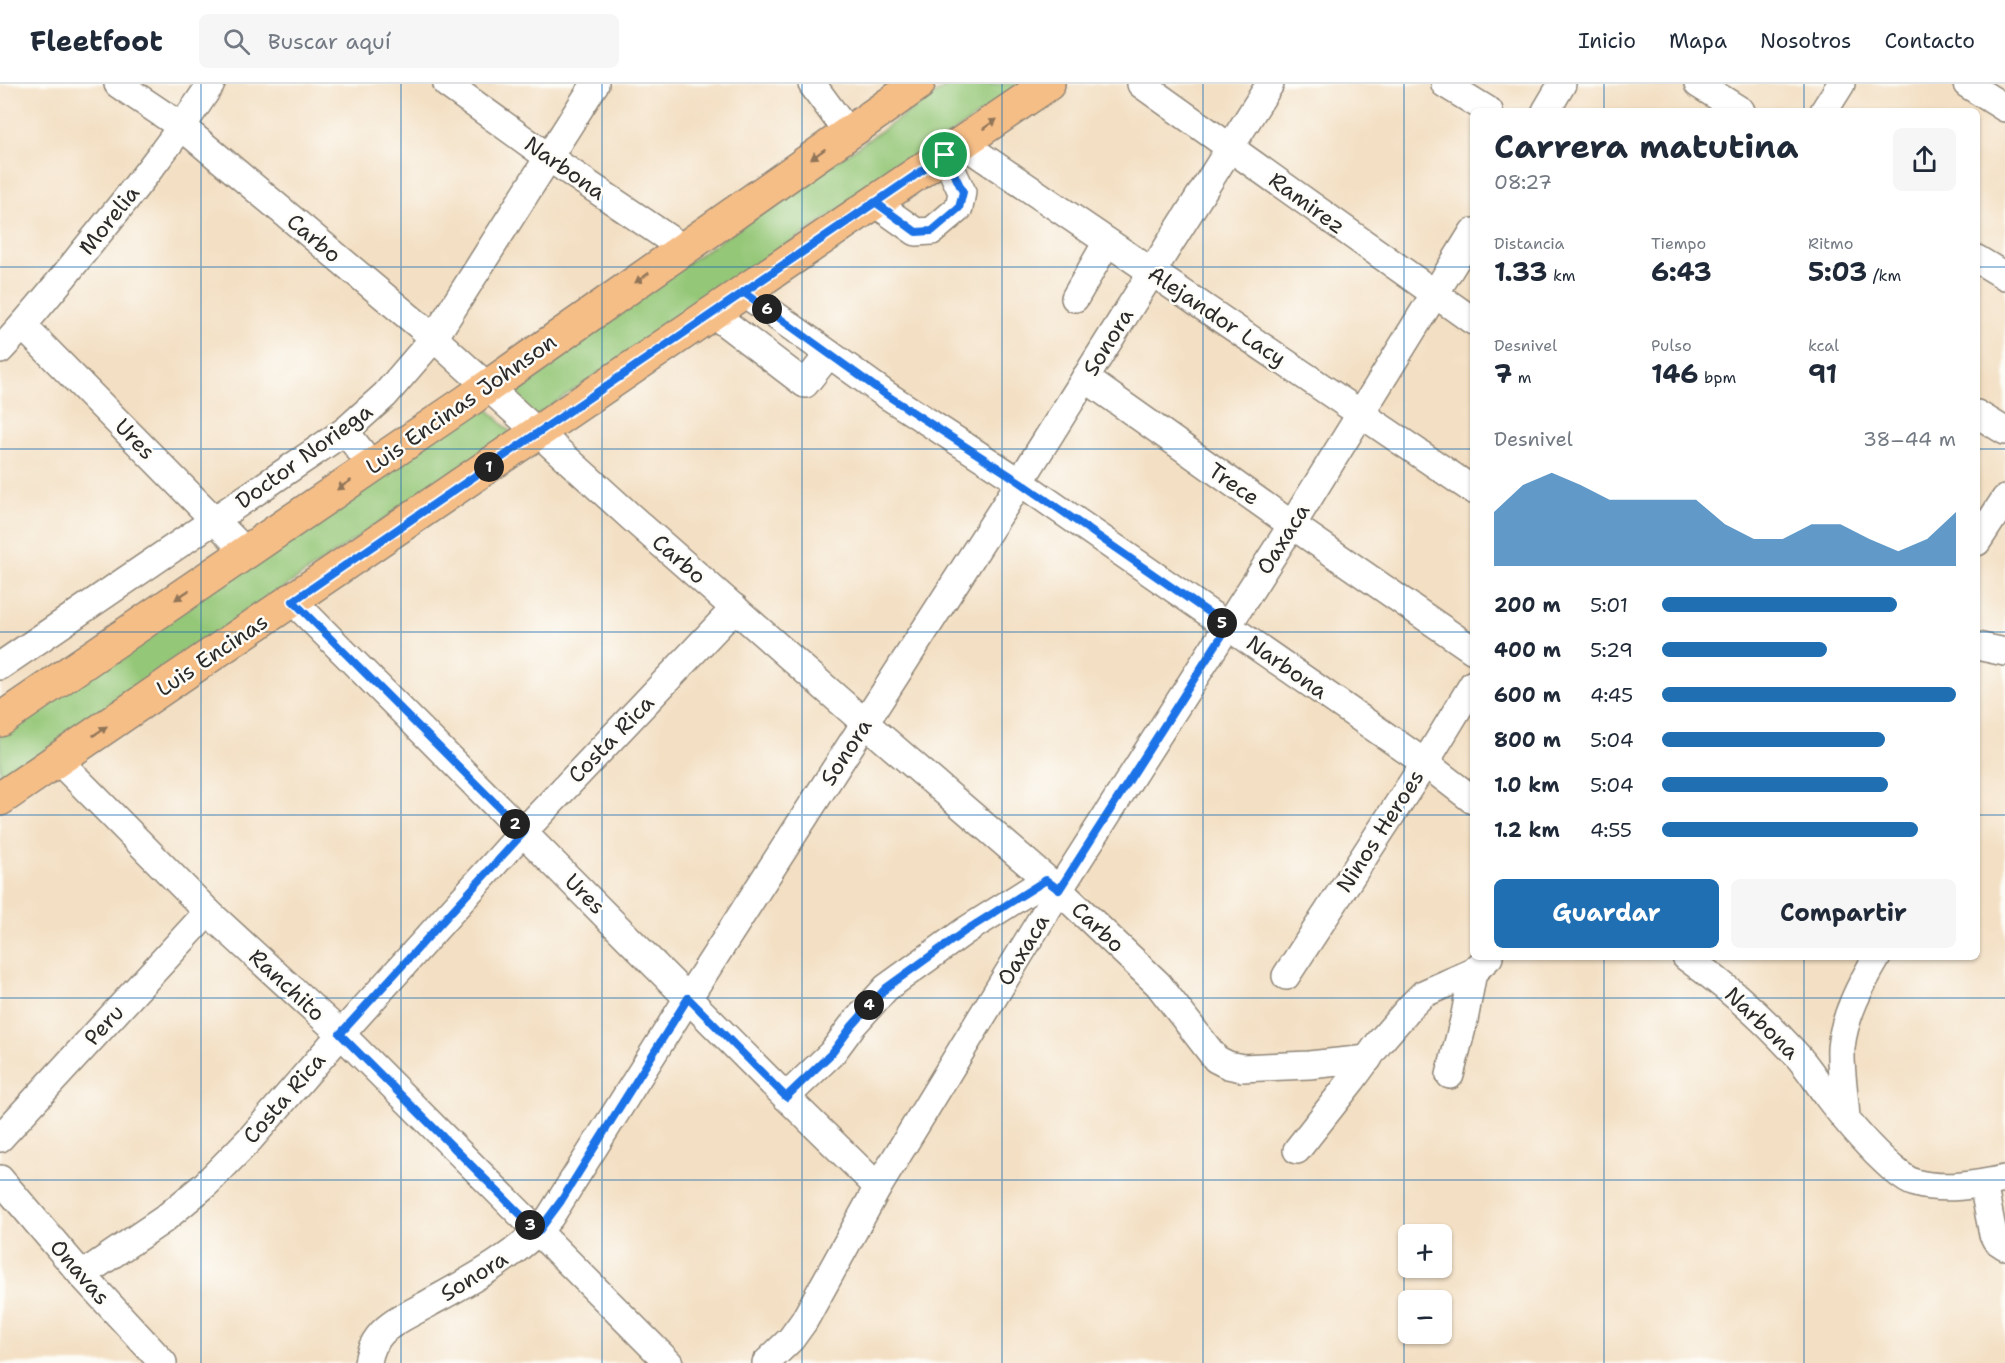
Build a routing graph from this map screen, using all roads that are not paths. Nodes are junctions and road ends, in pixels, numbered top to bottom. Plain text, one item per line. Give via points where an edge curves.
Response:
1 (118, 84) edge
2 (212, 84) edge
3 (447, 84) edge
4 (595, 84) edge
5 (812, 84) edge
6 (918, 84) edge
7 (1048, 84) edge
8 (1141, 84) edge
9 (1270, 84) edge
10 (1445, 84) edge
11 (1562, 84) edge
12 (1698, 84) edge
13 (1841, 84) edge
14 (1966, 84) edge
15 (1484, 108) edge
16 (1548, 108) edge
17 (1736, 108) edge
18 (1826, 108) edge
19 (2005, 108) edge
20 (182, 127) junction
21 (848, 133) junction
22 (1230, 148) junction
23 (954, 149) junction
24 (548, 157) junction
25 (875, 202) junction
26 (1470, 237) edge
27 (1107, 242) junction
28 (684, 249) junction
29 (1980, 261) edge
30 (1152, 272) junction
31 (2005, 276) edge
32 (743, 292) junction
33 (1435, 295) junction
34 (1075, 298) dead end
35 (712, 313) junction
36 (1470, 319) edge
37 (24, 326) junction
38 (434, 338) junction
39 (0, 350) edge
40 (829, 354) junction
41 (1085, 378) junction
42 (488, 387) junction
43 (1361, 415) junction
44 (1980, 416) edge
45 (345, 431) junction
46 (2005, 431) edge
47 (538, 433) junction
48 (372, 466) junction
49 (1020, 482) junction
50 (1470, 487) edge
51 (2005, 499) edge
52 (214, 521) junction
53 (1292, 525) junction
54 (1980, 537) edge
55 (246, 552) junction
56 (293, 601) junction
57 (735, 608) junction
58 (1228, 626) junction
59 (1980, 647) edge
60 (1470, 648) edge
61 (2005, 652) edge
62 (0, 666) edge
63 (1470, 689) edge
64 (4, 710) edge
65 (865, 723) junction
66 (58, 760) junction
67 (1425, 763) junction
68 (1470, 798) edge
69 (0, 799) edge
70 (524, 832) junction
71 (1053, 885) junction
72 (208, 912) junction
73 (1690, 960) edge
74 (1875, 960) edge
75 (1481, 964) edge
76 (1286, 976) dead end
77 (688, 998) junction
78 (340, 1034) junction
79 (1368, 1059) junction
80 (1450, 1075) dead end
81 (786, 1097) junction
82 (1846, 1119) junction
83 (0, 1138) edge
84 (1297, 1149) dead end
85 (0, 1179) edge
86 (1994, 1181) edge
87 (878, 1187) junction
88 (538, 1232) junction
89 (2005, 1246) edge
90 (82, 1275) junction
91 (163, 1363) edge
92 (368, 1363) edge
93 (669, 1363) edge
94 (766, 1363) edge

1 - 20 street, Carbo
2 - 20 street, Morelia
3 - 24 street, Narbona
4 - 24 street, Doctor Noriega
5 - 21 street
6 - 21 main road, Luis Encinas Johnson
23 -> 7 main road, Luis Encinas
8 - 22 street, Ramirez
9 - 22 street, Sonora
10 - 15 street
11 - 16 street
12 - 17 street
13 - 18 street
14 - 19 street
20 - 37 street, Morelia
20 - 38 street, Carbo
21 -> 28 main road, Luis Encinas Johnson
22 - 30 street, Sonora
22 - 33 street, Ramirez
23 - 25 main road, Luis Encinas
23 - 25 street via 963,192 959,208 932,231 916,232
23 - 27 street, Alejandor Lacy
24 - 28 street, Narbona
24 - 38 street, Doctor Noriega
25 - 32 main road, Luis Encinas
26 - 33 street, Oaxaca
27 - 30 street, Alejandor Lacy
27 - 34 street
28 -> 42 main road, Luis Encinas Johnson
29 - 31 street
30 - 41 street, Sonora
30 - 43 street, Alejandor Lacy
32 - 35 main road, Luis Encinas
32 - 40 street, Narbona
33 - 36 street, Ramirez
33 - 43 street, Oaxaca
35 - 40 street via 805,384
35 - 47 main road, Luis Encinas
37 - 39 street, Morelia
37 - 52 street, Ures
38 - 42 street, Carbo
38 - 45 street, Doctor Noriega via 385,395
40 - 49 street, Narbona
41 - 49 street, Sonora
41 - 53 street, Trece
42 - 47 street, Carbo
42 - 48 main road, Luis Encinas Johnson
43 - 50 street, Alejandor Lacy
43 - 53 street, Oaxaca
44 - 46 street
45 - 48 street
45 - 52 street, Doctor Noriega
47 - 56 main road, Luis Encinas
47 - 57 street, Carbo
48 -> 55 main road, Luis Encinas Johnson
49 - 58 street, Narbona
49 - 65 street, Sonora
51 - 54 street
52 - 55 street, Ures
52 - 62 street, Doctor Noriega
53 - 58 street, Oaxaca
53 - 60 street, Trece
55 -> 64 main road, Luis Encinas Johnson
66 -> 56 main road, Luis Encinas
56 - 70 street, Ures
57 - 65 street, Carbo
57 - 70 street, Costa Rica
58 - 67 street, Narbona
58 - 71 street, Oaxaca
59 - 61 street
63 - 67 street, Ninos Heroes
65 - 71 street, Carbo
65 - 77 street, Sonora
66 - 69 main road, Luis Encinas
66 - 72 street, Ranchito
67 - 68 street, Narbona
67 - 76 street, Ninos Heroes
70 - 77 street, Ures
70 - 78 street, Costa Rica
71 - 79 street, Carbo via 1158,984 1216,1059 1242,1068
71 - 81 street via 965,931 886,988 832,1053
71 - 87 street, Oaxaca
72 - 78 street, Ranchito
72 - 83 street, Peru
73 - 82 street, Narbona via 1780,1038 1810,1070
74 - 82 street via 1848,1017 1841,1049
75 - 79 street via 1423,994
75 - 80 street
77 - 81 street, Ures
77 - 88 street, Sonora
78 - 88 street, Ranchito
78 - 90 street, Costa Rica via 206,1184 163,1220
79 - 84 street
81 - 87 street, Ures
82 - 86 street, Narbona via 1874,1152 1913,1183 1950,1187
85 - 90 street, Onavas
86 - 89 street via 1993,1234
87 - 94 street, Oaxaca via 804,1321
88 - 92 street, Sonora via 492,1266 390,1325 376,1340
88 - 93 street, Ranchito
90 - 91 street, Onavas

